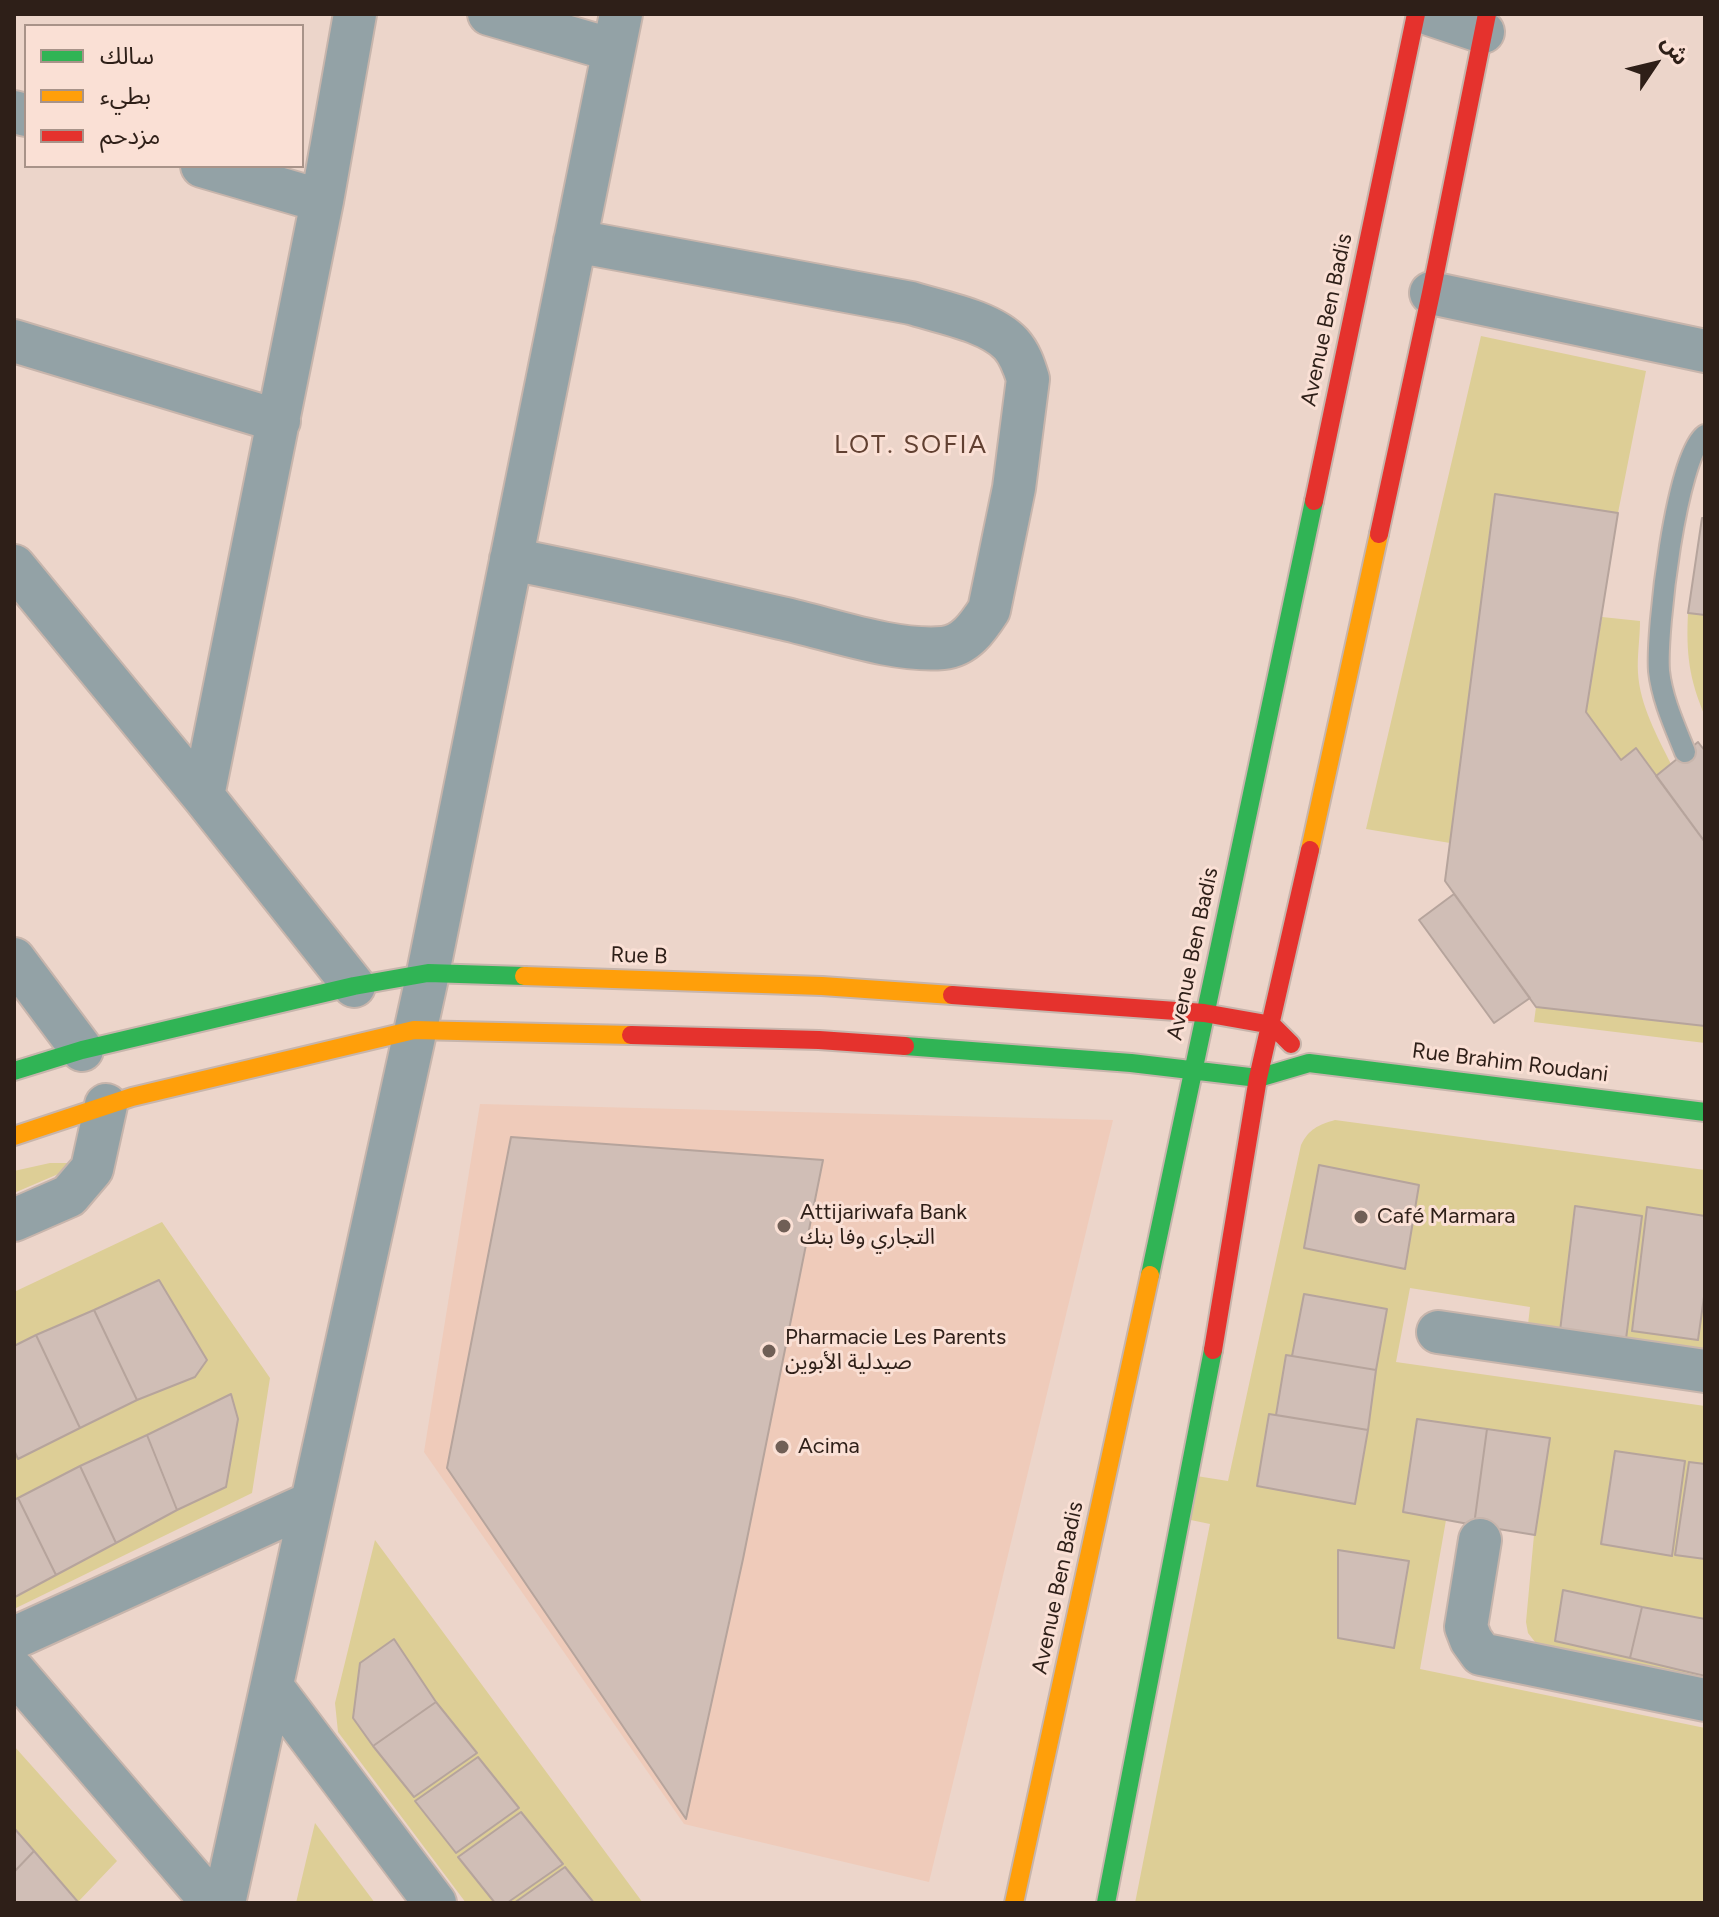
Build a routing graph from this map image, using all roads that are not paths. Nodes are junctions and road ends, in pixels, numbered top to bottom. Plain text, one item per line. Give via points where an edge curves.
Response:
1 (355, 14) edge
2 (489, 14) edge
3 (1416, 14) edge
4 (1429, 14) edge
5 (1485, 23) edge
6 (617, 32) edge
7 (209, 168) edge
8 (322, 201) junction
9 (575, 241) junction
10 (1431, 293) junction
11 (14, 341) edge
12 (1705, 351) edge
13 (279, 421) junction
14 (1705, 435) edge
15 (511, 559) junction
16 (14, 566) edge
17 (1685, 752) dead end
18 (203, 796) junction
19 (14, 959) edge
20 (428, 973) junction
21 (354, 986) junction
22 (1204, 1013) junction
23 (1272, 1025) junction
24 (414, 1030) junction
25 (82, 1050) junction
26 (1309, 1063) junction
27 (1194, 1070) junction
28 (14, 1071) edge
29 (1258, 1078) junction
30 (106, 1105) junction
31 (1705, 1112) edge
32 (14, 1136) edge
33 (14, 1220) edge
34 (1438, 1332) dead end
35 (1705, 1371) edge
36 (311, 1503) junction
37 (1480, 1540) dead end
38 (14, 1638) edge
39 (14, 1671) edge
40 (272, 1687) junction
41 (1705, 1700) edge
42 (213, 1903) edge
43 (224, 1903) edge
44 (435, 1903) edge
45 (1014, 1903) edge
46 (1106, 1903) edge

1 - 8 street
2 - 6 street
3 - 22 main road, Avenue Ben Badis
4 - 5 street
5 - 10 main road
6 - 9 street
7 - 8 street
8 - 13 street
9 - 15 street
9 - 15 street via 911,303 997,333 1023,361 1028,379 1014,488 989,610 972,633 946,648 905,647
10 - 12 street
10 - 23 main road
11 - 13 street
13 - 18 street
14 - 17 lane via 1692,450 1671,539 1660,622 1659,672
15 - 20 street
16 - 18 street
18 - 21 street
19 - 25 street
20 - 21 main road, Rue B
20 - 22 main road, Rue B via 822,986
20 - 24 street
21 - 25 main road, Rue B
22 - 23 main road, Rue B
22 - 27 main road, Avenue Ben Badis
23 - 26 main road
23 - 29 main road
24 - 27 main road via 819,1040
24 - 30 main road
24 - 36 street
25 - 28 main road, Rue B
26 - 29 main road
26 - 31 main road, Rue Brahim Roudani
27 - 29 main road
27 - 45 main road, Avenue Ben Badis
29 - 46 main road via 1201,1420
30 - 32 main road
30 - 33 street via 92,1169 69,1196
34 - 35 street
36 - 38 street
36 - 40 street
37 - 41 street via 1466,1627 1481,1654
39 - 42 street
40 - 43 street
40 - 44 street

